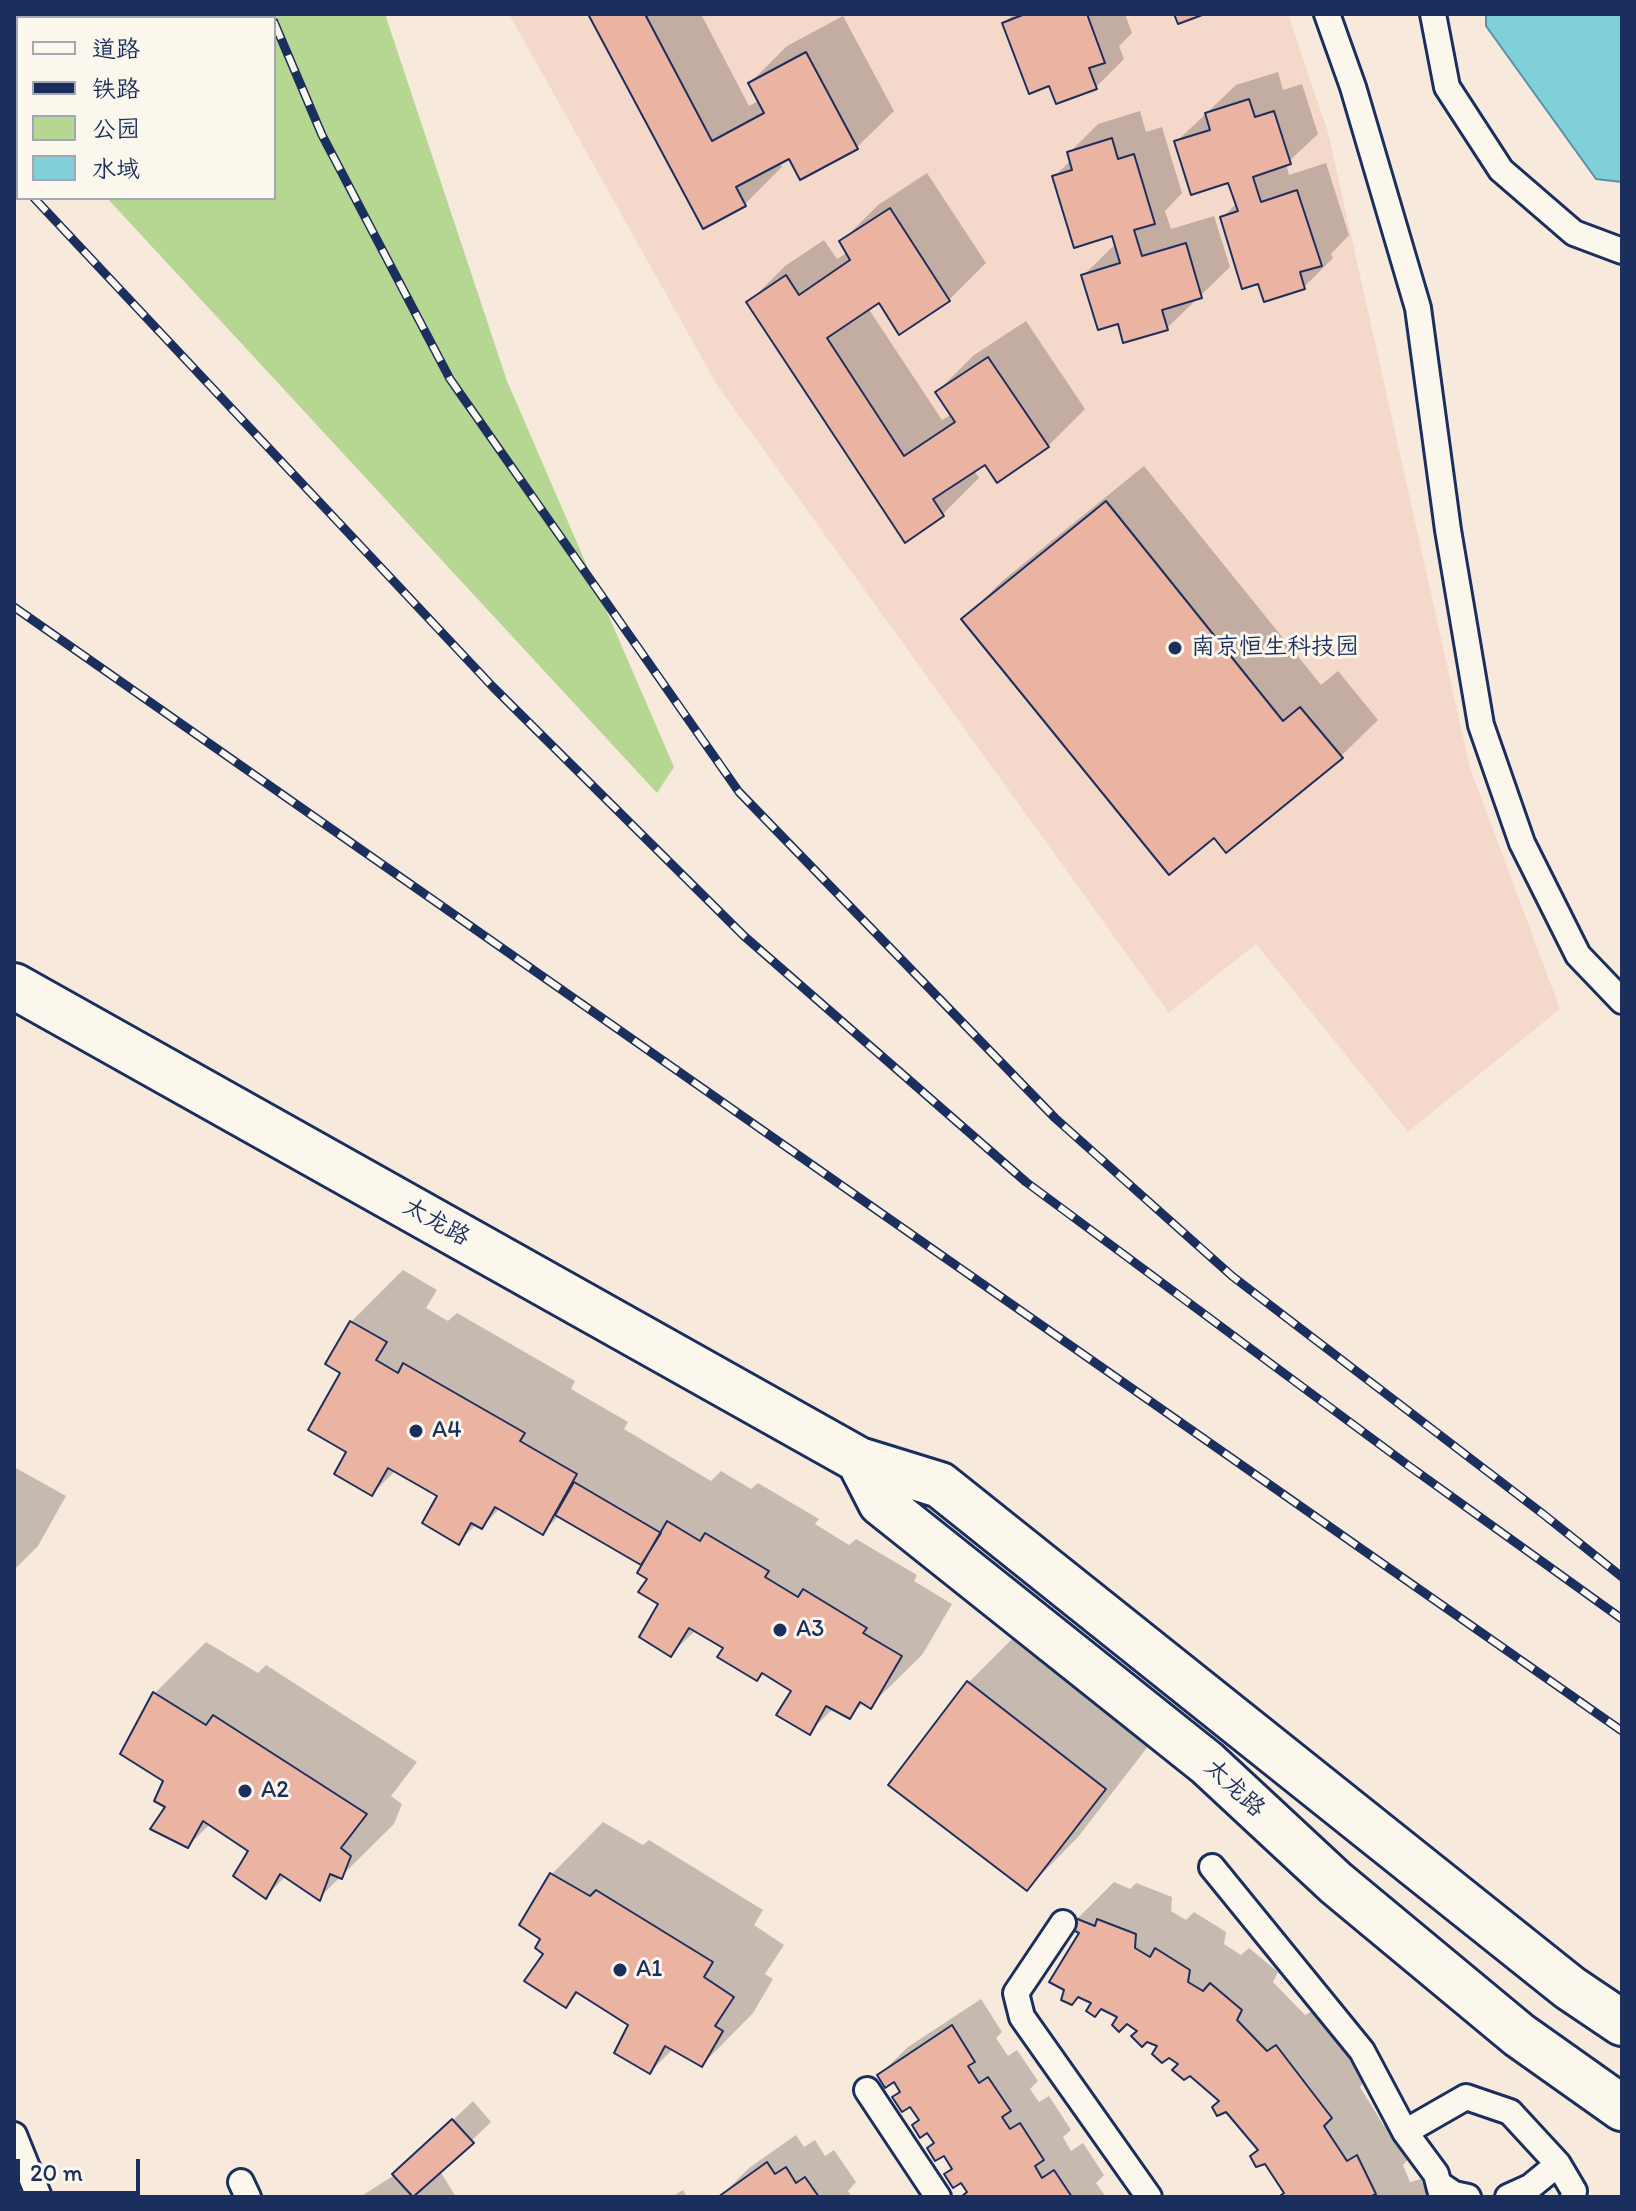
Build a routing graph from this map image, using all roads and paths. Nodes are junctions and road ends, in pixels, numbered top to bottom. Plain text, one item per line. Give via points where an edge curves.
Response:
1 (1327, 14) edge
2 (1433, 14) edge
3 (1622, 251) edge
4 (14, 986) edge
5 (1622, 1001) edge
6 (859, 1460) junction
7 (1212, 1867) dead end
8 (1063, 1923) dead end
9 (1622, 2023) edge
10 (867, 2090) dead end
11 (1622, 2108) edge
12 (1405, 2132) junction
13 (14, 2135) edge
14 (1558, 2164) junction
15 (1440, 2190) edge
16 (39, 2197) edge
17 (938, 2197) edge
18 (1149, 2197) edge
19 (1468, 2197) edge
20 (1508, 2197) edge
21 (1573, 2197) edge

1 - 5 lane via 1418,308 1481,725 1522,843 1578,955
2 - 3 lane via 1447,87 1501,170 1574,233
4 - 6 street, 太龙路
6 - 9 street, 太龙路 via 940,1485 1570,1988
6 - 11 street, 太龙路 via 881,1503 1207,1763 1336,1883 1519,2035
7 - 12 lane via 1362,2051
8 - 18 lane via 1016,1993 1022,2017
10 - 17 lane
12 - 14 lane via 1466,2097 1510,2112
12 - 15 lane via 1436,2174
13 - 16 lane
14 - 20 lane
14 - 21 lane
15 - 19 lane

